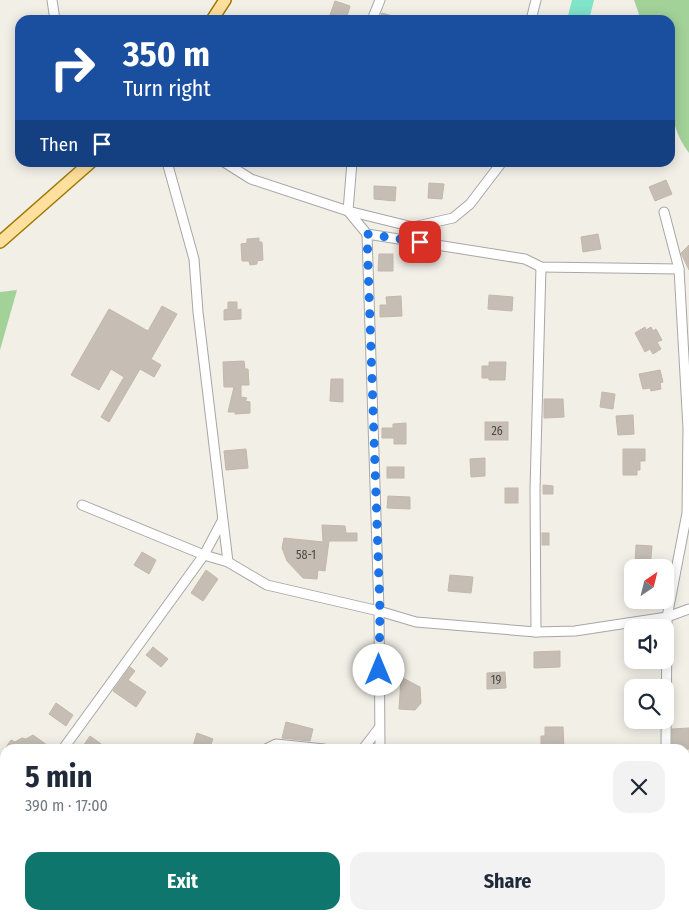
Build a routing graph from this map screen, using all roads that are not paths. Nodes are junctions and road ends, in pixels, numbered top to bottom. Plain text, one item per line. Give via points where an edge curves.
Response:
1 (52, 0) edge
2 (225, 0) edge
3 (380, 0) edge
4 (536, 0) edge
5 (54, 15) edge
6 (215, 15) edge
7 (374, 15) edge
8 (532, 15) edge
9 (85, 167) edge
10 (168, 167) edge
11 (232, 167) edge
12 (352, 167) edge
13 (498, 167) edge
14 (348, 211) junction
15 (664, 212) dead end
16 (367, 234) junction
17 (0, 242) edge
18 (541, 267) junction
19 (679, 269) junction
20 (82, 506) dead end
21 (222, 521) junction
22 (204, 555) junction
23 (228, 562) junction
24 (689, 609) edge
25 (380, 611) junction
26 (667, 617) junction
27 (536, 632) junction
28 (379, 728) junction
29 (67, 744) edge
30 (367, 744) edge
31 (380, 744) edge
32 (666, 744) edge

1 - 5 street
2 - 6 main road
3 - 7 street
4 - 8 street
9 - 17 main road
10 - 21 street via 194,259
11 - 14 street via 251,179
12 - 14 street
13 - 14 street via 470,204 453,218 414,227
14 - 16 street
15 - 19 street
16 - 18 street via 525,259
16 - 25 street
18 - 19 street
18 - 27 street via 535,489
19 - 26 street via 688,428 687,513
20 - 22 street
21 - 22 street
21 - 23 street
22 - 23 street
22 - 29 street
23 - 25 street via 267,585
24 - 26 street
25 - 27 street via 416,622
25 - 28 street
26 - 27 street via 575,631
26 - 32 street
28 - 30 street
28 - 31 street

